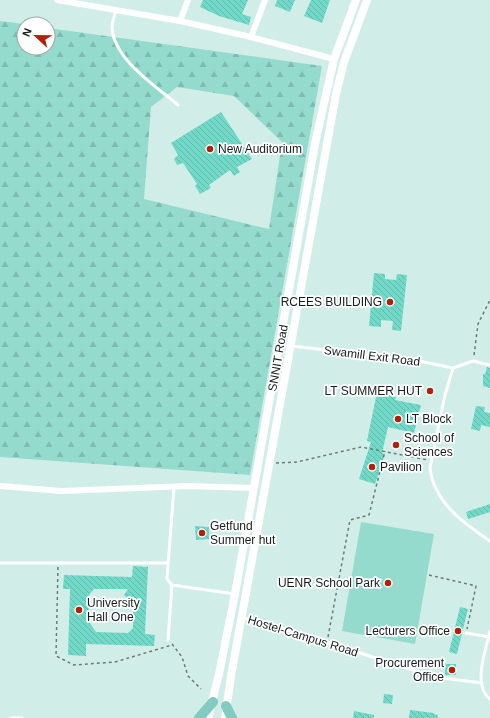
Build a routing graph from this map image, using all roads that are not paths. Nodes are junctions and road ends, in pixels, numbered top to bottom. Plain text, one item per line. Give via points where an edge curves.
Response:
1 (57, 0) edge
2 (188, 0) edge
3 (265, 0) edge
4 (356, 0) edge
5 (367, 0) edge
6 (94, 2) edge
7 (116, 9) junction
8 (180, 21) junction
9 (251, 37) junction
10 (334, 59) junction
11 (178, 105) dead end
12 (290, 346) junction
13 (490, 365) edge
14 (276, 366) junction
15 (286, 367) junction
16 (453, 368) junction
17 (274, 380) junction
18 (284, 382) junction
19 (0, 486) edge
20 (174, 486) junction
21 (254, 488) junction
22 (490, 541) edge
23 (0, 563) edge
24 (168, 563) junction
25 (172, 585) junction
26 (235, 594) junction
27 (241, 617) junction
28 (490, 631) edge
29 (466, 633) road end
30 (489, 637) edge
31 (168, 640) road end
32 (482, 683) junction
33 (490, 699) edge
34 (213, 702) junction
35 (226, 706) junction
36 (11, 718) edge
37 (22, 718) edge
38 (199, 718) edge
39 (208, 718) edge
40 (225, 718) edge
41 (232, 718) edge

1 - 6 street
2 - 8 street
3 - 9 street
4 - 10 street, SNNIT Road
5 - 12 street, SNNIT Road via 344,62 336,94
6 - 7 street
7 - 8 street
7 - 11 lane via 112,27 122,56
8 - 9 street
9 - 10 street
10 - 14 street, SNNIT Road via 315,144
12 - 15 street, SNNIT Road
12 - 16 lane, Swamill Exit Road via 414,360
13 - 16 lane via 473,361
14 - 15 street
14 - 17 street, SNNIT Road
15 - 18 street, SNNIT Road
16 - 22 lane via 431,460 431,479 446,506
17 - 18 street
17 - 21 street, SNNIT Road
18 - 27 street, SNNIT Road
19 - 20 street via 62,491
20 - 21 street
20 - 24 lane
21 - 26 street, SNNIT Road
23 - 24 lane
24 - 25 lane via 167,579
25 - 26 lane
25 - 31 lane
26 - 34 street, SNNIT Road
27 - 32 lane, Hostel-Campus Road via 435,677
27 - 35 street, SNNIT Road
28 - 30 lane
29 - 30 lane
30 - 32 lane via 482,667
32 - 33 lane via 483,690
34 - 38 main road
34 - 39 street, SNNIT Road
35 - 40 street, SNNIT Road
35 - 41 main road
36 - 37 lane

